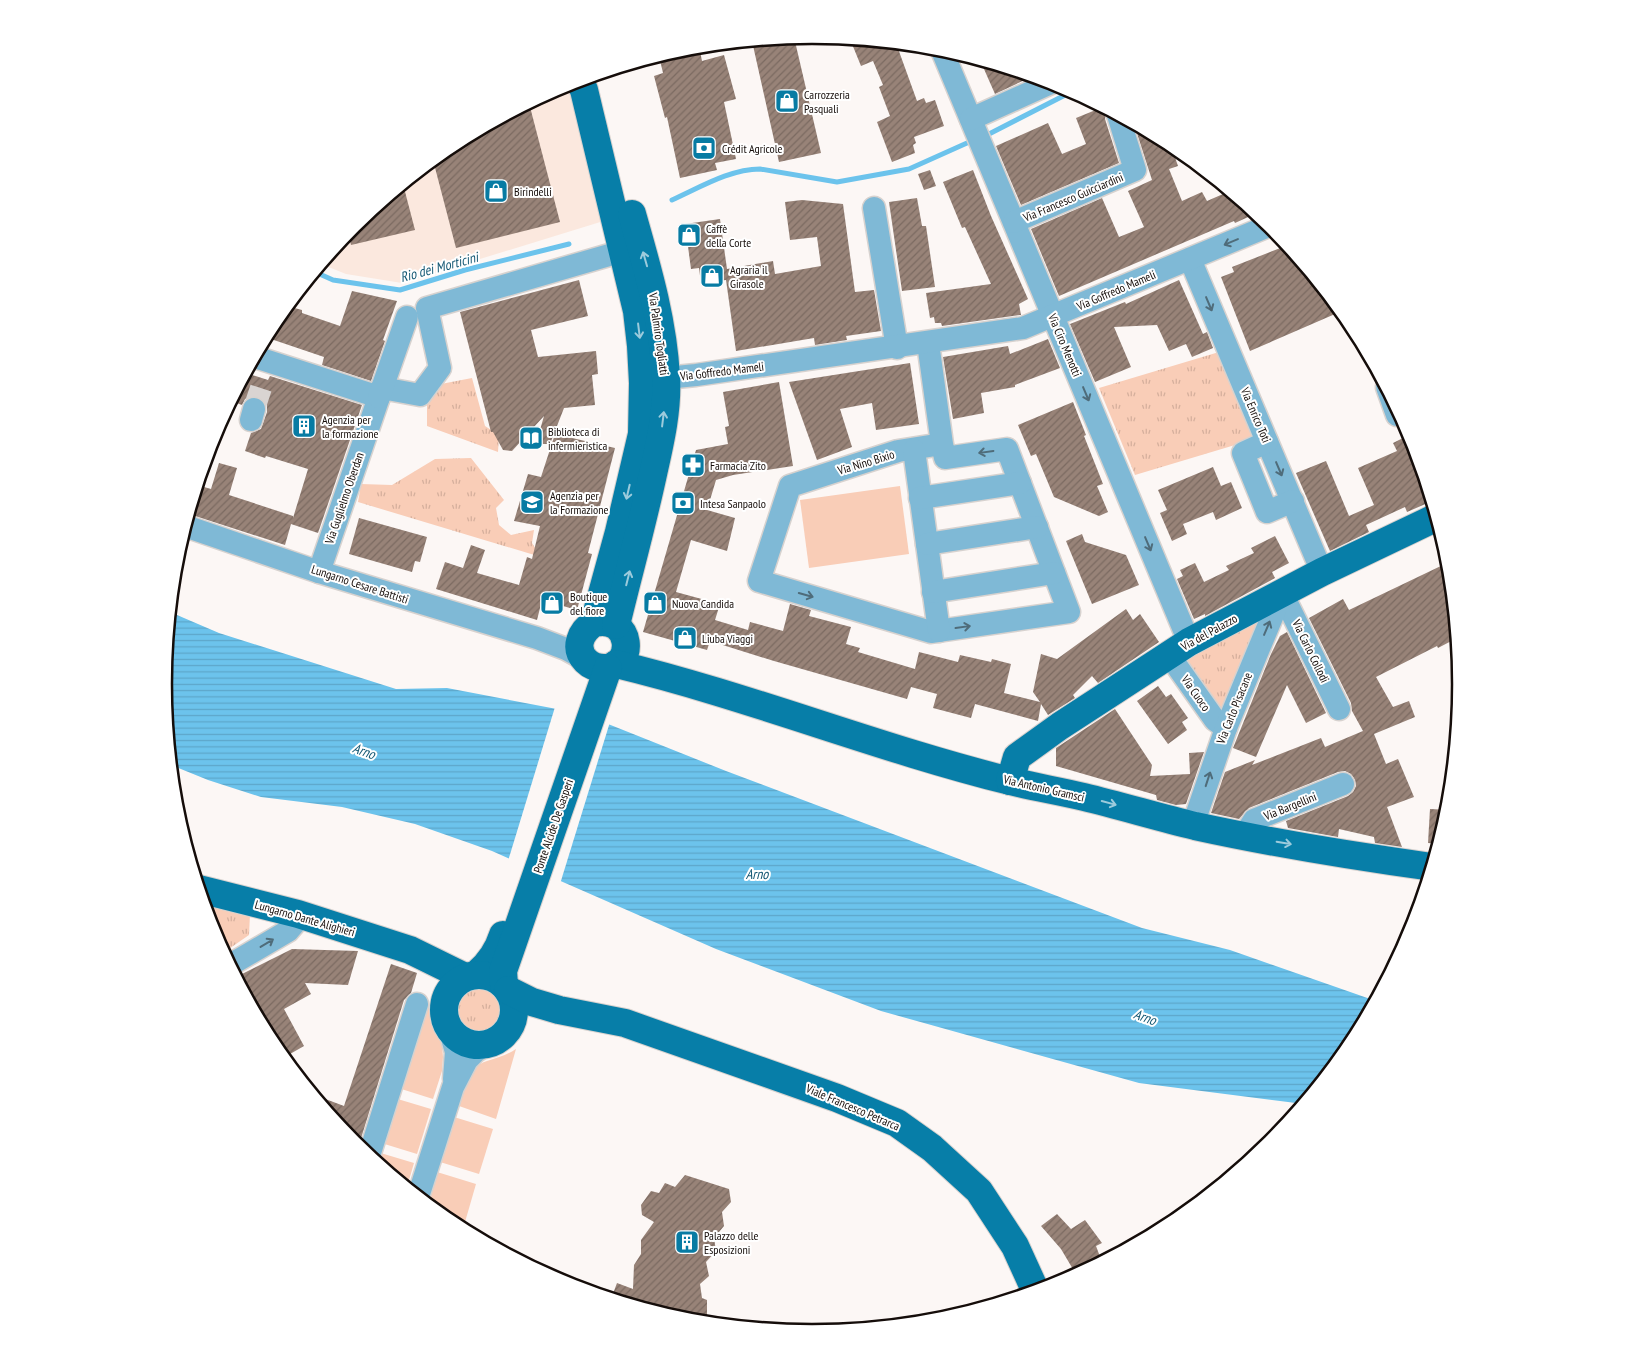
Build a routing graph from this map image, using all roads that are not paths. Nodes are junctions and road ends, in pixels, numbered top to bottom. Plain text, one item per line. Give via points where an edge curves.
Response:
1 (945, 58) edge
2 (598, 82) edge
3 (583, 87) edge
4 (1042, 87) edge
5 (971, 119) junction
6 (1121, 123) edge
7 (874, 208) dead end
8 (1014, 222) junction
9 (1263, 228) edge
10 (623, 250) junction
11 (1190, 259) junction
12 (1054, 316) junction
13 (407, 317) dead end
14 (928, 343) junction
15 (897, 348) junction
16 (263, 366) edge
17 (666, 378) junction
18 (380, 392) junction
19 (942, 444) junction
20 (914, 450) junction
21 (1020, 483) junction
22 (920, 498) junction
23 (1431, 520) edge
24 (1037, 527) junction
25 (192, 528) edge
26 (927, 544) junction
27 (319, 572) junction
28 (1322, 572) junction
29 (1054, 573) junction
30 (933, 592) junction
31 (1282, 593) junction
32 (939, 631) junction
33 (1179, 648) junction
34 (600, 655) junction
35 (1339, 710) dead end
36 (1226, 728) junction
37 (1010, 781) junction
38 (1343, 784) dead end
39 (1193, 825) junction
40 (1244, 836) junction
41 (1426, 866) edge
42 (206, 891) edge
43 (298, 914) junction
44 (505, 949) junction
45 (410, 950) junction
46 (235, 962) edge
47 (471, 975) junction
48 (506, 988) junction
49 (446, 996) junction
50 (417, 1004) dead end
51 (599, 1019) junction
52 (508, 1030) junction
53 (450, 1031) junction
54 (485, 1045) junction
55 (453, 1087) junction
56 (371, 1149) edge
57 (420, 1191) edge
58 (1033, 1285) edge

1 - 5 street, Via Ciro Menotti
17 -> 2 main road, Via Palmiro Togliatti via 657,306
3 - 10 main road, Via Palmiro Togliatti
4 - 5 street
5 - 8 street, Via Ciro Menotti
6 - 8 street, Via Francesco Guicciardini via 1135,170
7 - 15 street
8 - 12 street, Via Ciro Menotti
9 -> 11 street, Via Goffredo Mameli
10 - 18 street via 427,308 440,368 420,395
10 -> 34 main road, Via Palmiro Togliatti via 637,311 641,346 642,434 618,532
11 - 12 street, Via Goffredo Mameli
11 -> 28 street, Via Enrico Toti
12 - 14 street, Via Goffredo Mameli via 1023,328
12 -> 33 street, Via Ciro Menotti
13 - 18 street, Via Guglielmo Oberdan
14 - 15 street, Via Goffredo Mameli
14 - 19 street
15 - 17 street, Via Goffredo Mameli
16 - 18 street
34 -> 17 main road, Via Palmiro Togliatti via 648,498 661,438
18 - 27 street, Via Guglielmo Oberdan
19 - 20 street, Via Nino Bixio
21 -> 19 street via 1007,449 946,458
20 - 22 street
20 -> 32 street, Via Nino Bixio via 898,452 790,486 759,581 931,632
21 - 22 street
21 - 24 street
22 - 26 street
23 - 28 main road, Via del Palazzo
24 - 26 street
24 - 29 street
25 - 27 street, Lungarno Cesare Battisti
26 - 30 street
27 - 34 street, Lungarno Cesare Battisti
28 - 31 main road, Via del Palazzo
29 - 30 street
32 -> 29 street via 1068,612
30 - 32 street
31 - 33 main road, Via del Palazzo
31 - 35 street, Via Carlo Collodi
36 -> 31 street, Via Carlo Pisacane
33 - 36 street, Via Cuoco via 1215,720
33 - 37 main road, Via del Palazzo via 1017,757
34 - 37 main road, Via Antonio Gramsci via 841,732
34 - 44 main road, Ponte Alcide De Gasperi
39 -> 36 street, Via Carlo Pisacane
37 -> 39 main road, Via Antonio Gramsci
38 - 40 street, Via Bargellini via 1254,820
39 - 40 main road, Via Antonio Gramsci
40 -> 41 main road, Via Antonio Gramsci
42 - 43 main road, Lungarno Dante Alighieri
43 - 45 main road, Lungarno Dante Alighieri
46 -> 43 street via 288,931
44 - 47 main road, Ponte Alcide De Gasperi
44 - 48 main road, Ponte Alcide De Gasperi via 503,971
45 - 47 main road, Lungarno Dante Alighieri
45 - 49 main road, Lungarno Dante Alighieri via 432,968
47 - 48 main road via 496,979
47 - 49 main road via 450,988
48 - 51 main road, Viale Francesco Petrarca via 532,1002
48 - 52 main road via 514,1010
49 - 53 main road via 444,1020
50 - 56 street
51 - 52 main road, Viale Francesco Petrarca via 558,1020
51 - 58 main road, Viale Francesco Petrarca via 625,1023 837,1098 897,1123 932,1148 979,1191 1015,1246
52 - 54 main road
53 - 54 main road via 465,1043
53 - 55 street via 456,1052
54 - 55 street via 467,1060
55 - 57 street

